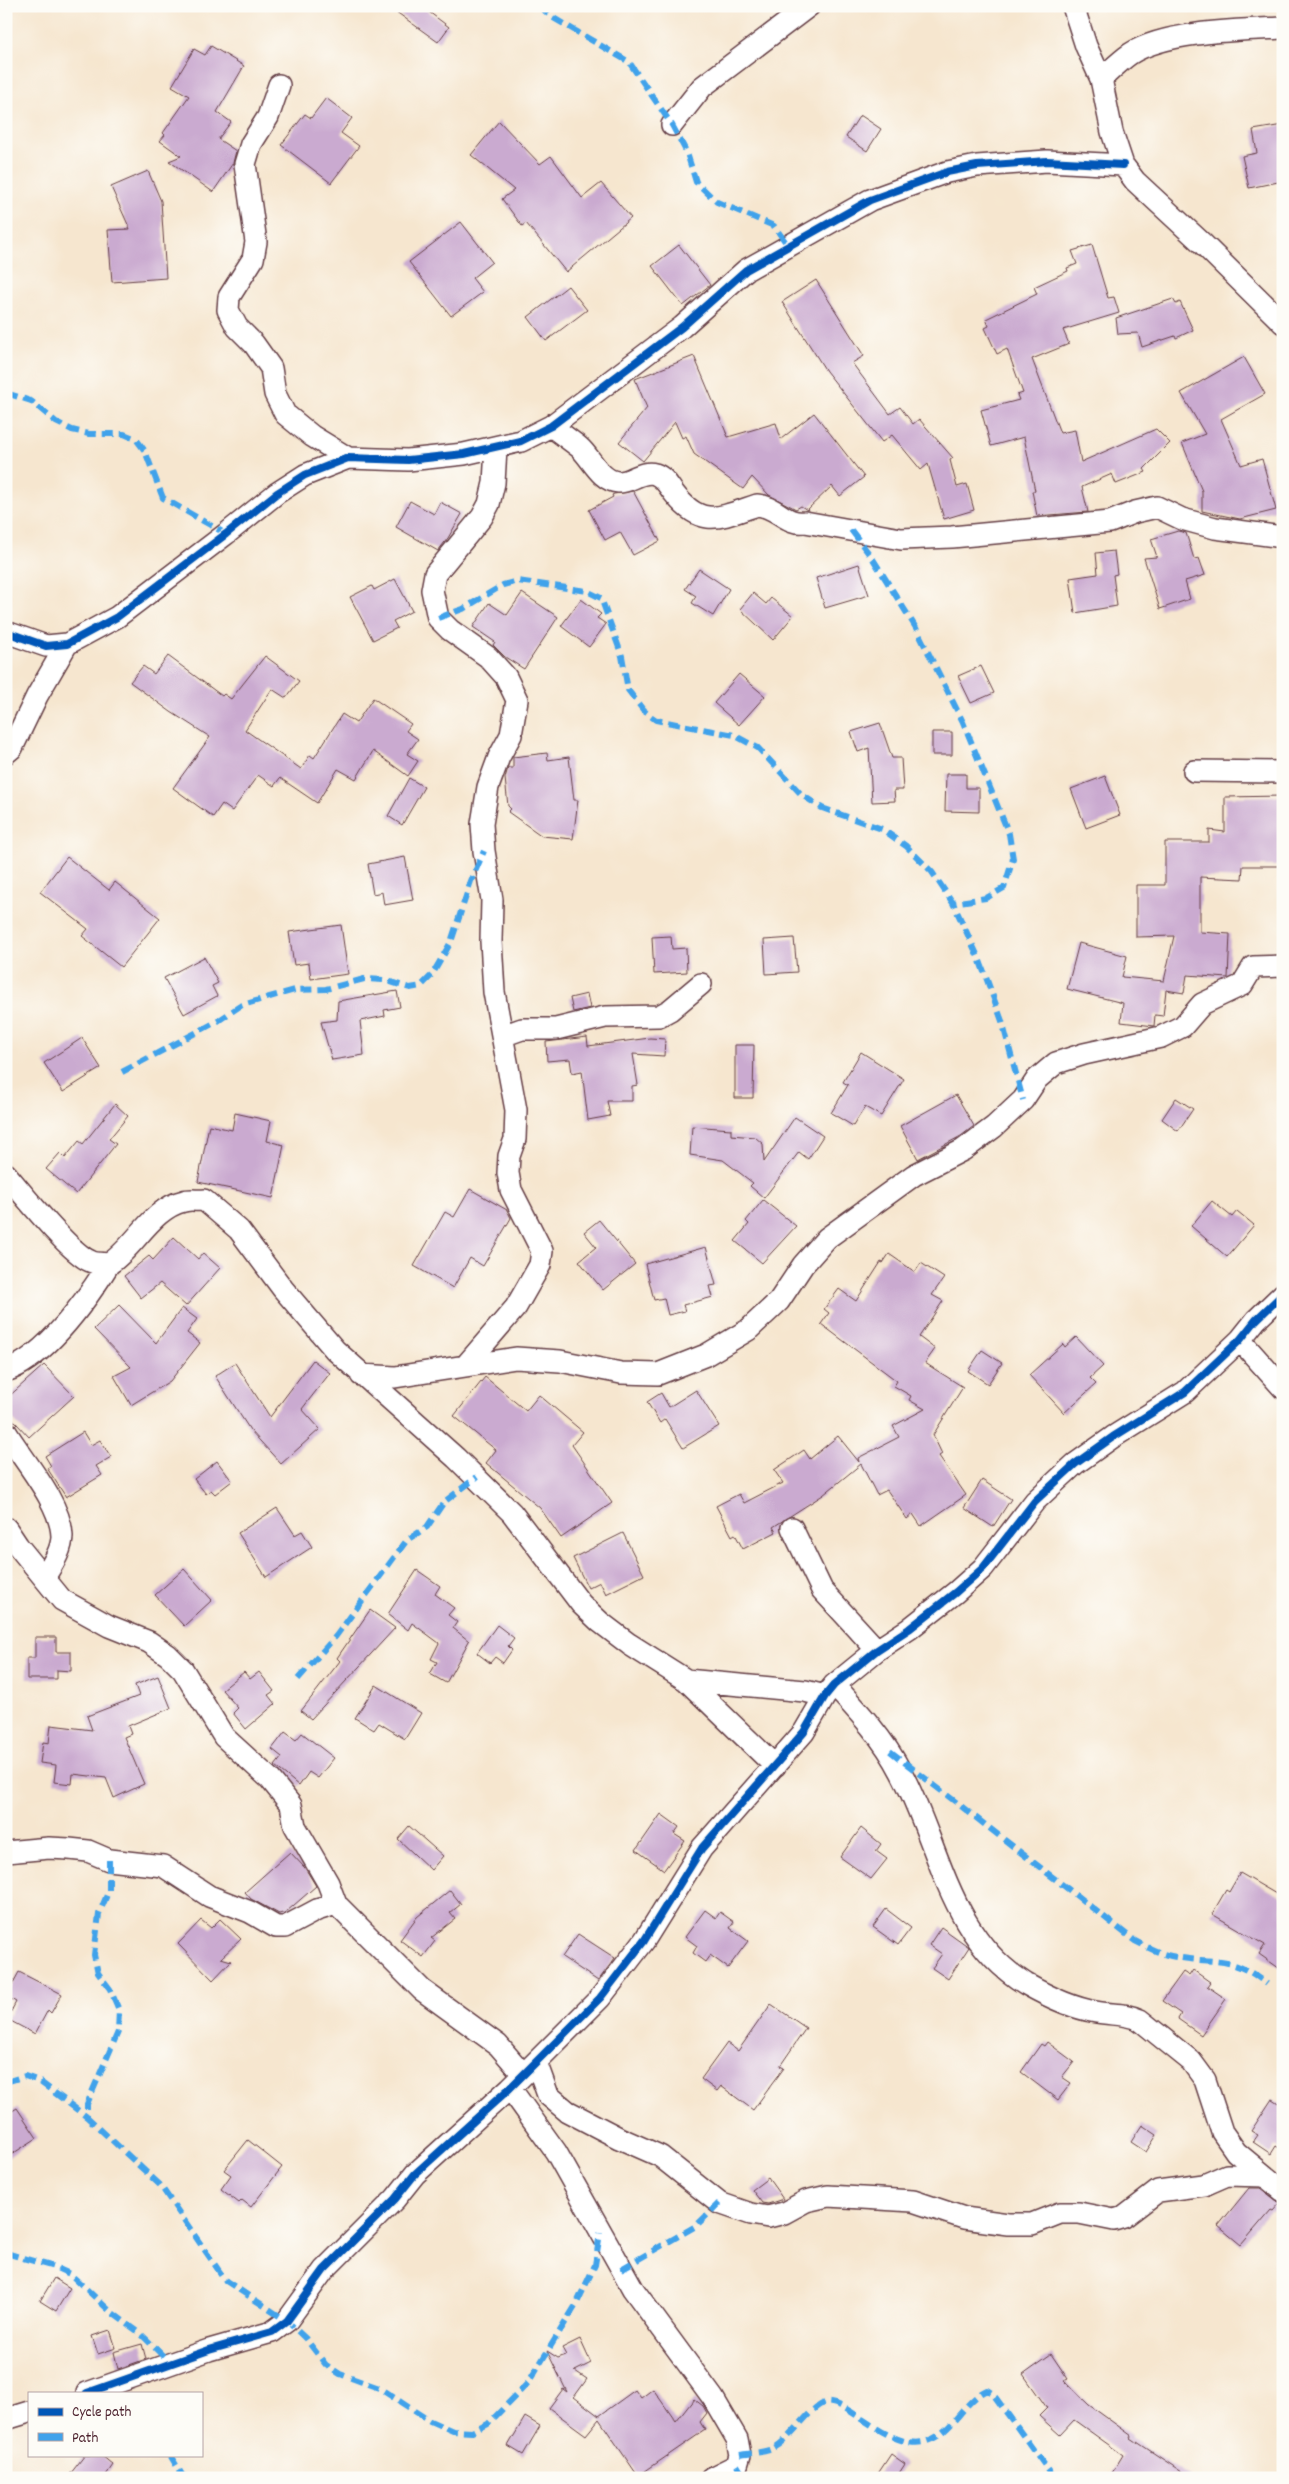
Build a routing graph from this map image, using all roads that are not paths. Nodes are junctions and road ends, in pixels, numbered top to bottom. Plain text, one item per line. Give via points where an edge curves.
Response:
1 (809, 6) edge
2 (1073, 6) edge
3 (1283, 28) edge
4 (1100, 79) junction
5 (279, 85) dead end
6 (672, 125) dead end
7 (1123, 165) junction
8 (1283, 323) edge
9 (551, 426) junction
10 (496, 448) junction
11 (348, 458) junction
12 (1283, 537) edge
13 (6, 632) edge
14 (67, 644) junction
15 (6, 753) edge
16 (1194, 771) dead end
17 (1283, 772) edge
18 (1283, 966) edge
19 (701, 984) dead end
20 (502, 1036) junction
21 (6, 1174) edge
22 (109, 1264) junction
23 (1283, 1294) edge
24 (1240, 1340) junction
25 (466, 1365) junction
26 (6, 1371) edge
27 (361, 1375) junction
28 (1283, 1388) edge
29 (6, 1432) edge
30 (6, 1528) edge
31 (792, 1528) dead end
32 (44, 1578) junction
33 (877, 1650) junction
34 (686, 1680) junction
35 (829, 1691) junction
36 (775, 1766) junction
37 (6, 1852) edge
38 (336, 1904) junction
39 (523, 2075) junction
40 (1265, 2176) junction
41 (1283, 2191) edge
42 (90, 2392) edge
43 (28, 2412) edge
44 (6, 2419) edge
45 (711, 2478) edge

1 - 6 street via 702,87
2 - 4 street
3 - 4 street via 1157,42 1131,53
4 - 7 street
5 - 11 street via 268,117 251,144 245,164 256,242 253,259 229,296 228,310 237,327 271,368 275,394 285,414 312,436
7 - 8 street via 1135,182
7 - 9 street via 1047,161 977,166 947,172 870,200 746,270 682,327
9 - 10 street via 521,441
9 - 12 street via 580,448 610,480 618,482 653,474 663,478 689,511 714,519 763,505 795,524 805,522 901,539 1084,526 1110,522 1157,507 1182,519 1214,528
10 - 11 street via 408,460
10 - 20 street via 489,504 435,574 432,590 438,618 488,657 506,677 517,700 511,735 488,787 482,824 492,900 494,992
11 - 14 street via 306,474 277,493 117,617
13 - 14 street via 46,646
14 - 15 street via 12,748
16 - 17 street
18 - 25 street via 1254,966 1242,985 1202,1004 1184,1026 1161,1037 1056,1063 994,1127 963,1150 914,1175 827,1238 779,1301 748,1330 706,1355 658,1374 621,1373 560,1361 516,1358
19 - 20 street via 659,1016 605,1017 556,1029 522,1029
20 - 25 street via 516,1110 516,1139 509,1156 511,1190 542,1251 540,1265 516,1307
21 - 22 street via 74,1249 90,1262
22 - 26 street via 88,1297 37,1354
22 - 27 street via 124,1254 164,1210 184,1201 204,1200 239,1230 307,1318
23 - 24 street
24 - 28 street
24 - 33 street via 1185,1392 1075,1464 1035,1501 983,1568 909,1629
25 - 27 street via 395,1377
27 - 34 street via 400,1406 512,1513 581,1604 600,1622
29 - 32 street via 49,1496 62,1536 59,1551
30 - 32 street
31 - 33 street via 822,1590
32 - 38 street via 62,1600 109,1626 149,1642 183,1670 224,1737 270,1779 291,1805 299,1834 328,1883
33 - 35 street
34 - 35 street
34 - 36 street
35 - 36 street via 804,1732
35 - 40 street via 863,1716 890,1751 920,1812 951,1894 976,1940 1009,1972 1070,2006 1131,2015 1140,2020 1190,2061 1204,2080 1222,2132 1236,2152
36 - 39 street via 702,1848 644,1941 616,1979
37 - 38 street via 69,1848 88,1851 109,1860 163,1866 210,1896 250,1912 276,1927 285,1927
38 - 39 street via 422,1990 498,2045
39 - 40 street via 567,2111 660,2156 719,2203 768,2217 784,2213 806,2201 828,2196 913,2201 964,2218 1008,2224 1032,2224 1060,2213 1114,2220 1130,2213 1158,2191 1204,2184 1228,2175
39 - 42 street via 415,2174 395,2199 324,2270 287,2321 255,2338 209,2350
39 - 45 street via 556,2152 633,2290 713,2398 736,2439 740,2455 737,2465
40 - 41 street
43 - 44 street

